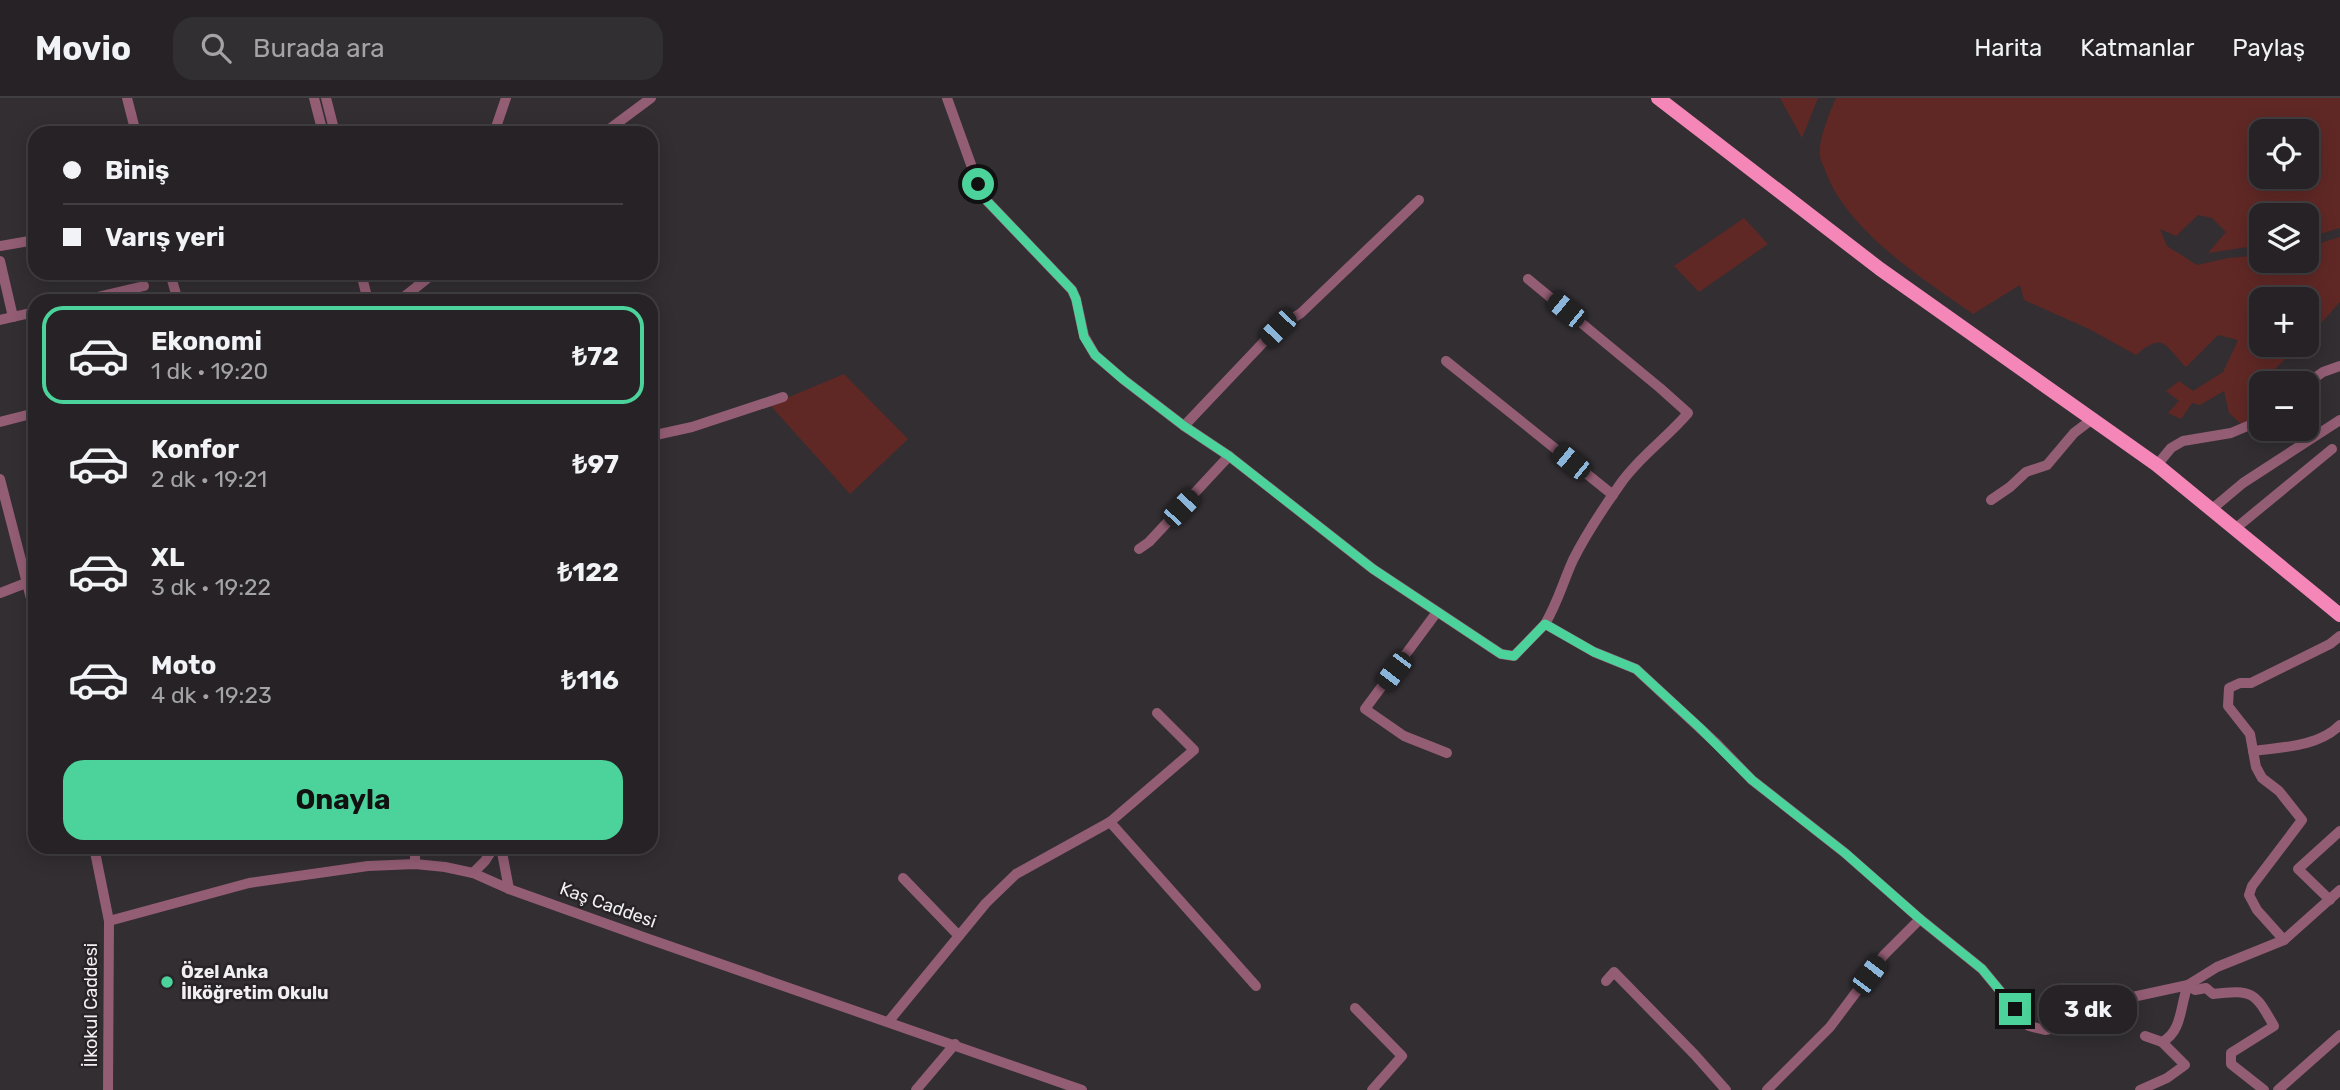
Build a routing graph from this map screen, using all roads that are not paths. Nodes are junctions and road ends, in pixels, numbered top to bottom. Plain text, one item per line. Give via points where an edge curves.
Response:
1 (127, 98) edge
2 (314, 98) edge
3 (326, 98) edge
4 (506, 98) edge
5 (651, 98) edge
6 (947, 98) edge
7 (1658, 98) edge
8 (134, 126) edge
9 (321, 126) edge
10 (333, 126) edge
11 (496, 126) edge
12 (613, 126) edge
13 (1419, 200) dead end
14 (28, 241) edge
15 (0, 246) edge
16 (0, 261) edge
17 (1528, 279) dead end
18 (425, 280) edge
19 (144, 286) dead end
20 (110, 294) edge
21 (408, 294) edge
22 (28, 314) edge
23 (13, 317) junction
24 (0, 320) edge
25 (1446, 361) dead end
26 (2340, 366) edge
27 (2319, 375) edge
28 (783, 397) dead end
29 (28, 414) edge
30 (2091, 420) junction
31 (2340, 420) edge
32 (0, 422) edge
33 (2249, 425) edge
34 (1184, 426) junction
35 (658, 434) edge
36 (2332, 449) dead end
37 (1229, 456) junction
38 (2157, 465) junction
39 (0, 479) edge
40 (1613, 495) junction
41 (1991, 500) dead end
42 (2212, 509) junction
43 (2236, 528) junction
44 (1139, 549) dead end
45 (26, 583) junction
46 (28, 590) edge
47 (0, 593) edge
48 (1437, 612) junction
49 (2340, 615) edge
50 (1545, 624) junction
51 (2340, 636) edge
52 (1157, 713) dead end
53 (2340, 726) edge
54 (2253, 751) junction
55 (1447, 753) dead end
56 (1110, 822) junction
57 (2340, 831) edge
58 (95, 854) edge
59 (415, 854) edge
60 (490, 854) edge
61 (502, 854) edge
62 (415, 864) junction
63 (472, 873) junction
64 (903, 878) dead end
65 (509, 889) junction
66 (2340, 890) edge
67 (2330, 900) junction
68 (1920, 919) junction
69 (109, 920) junction
70 (959, 936) junction
71 (2284, 940) junction
72 (1606, 981) dead end
73 (2188, 985) junction
74 (1256, 986) dead end
75 (1356, 1008) dead end
76 (889, 1021) junction
77 (2340, 1035) edge
78 (2145, 1036) dead end
79 (2162, 1042) junction
80 (955, 1044) junction
81 (108, 1090) edge
82 (915, 1090) edge
83 (1082, 1090) edge
84 (1372, 1090) edge
85 (1726, 1090) edge
86 (1767, 1090) edge
87 (2140, 1090) edge
88 (2264, 1090) edge
89 (2278, 1090) edge

1 - 8 street
2 - 9 street
3 - 10 street
4 - 11 street
5 - 12 street
6 - 34 street via 987,201 1072,290 1084,337 1095,355
7 - 30 main road via 1880,269
13 - 34 street via 1301,313 1278,328
14 - 15 street
16 - 23 street
17 - 40 street via 1688,414 1651,447
18 - 21 street
19 - 20 street
22 - 23 street
23 - 24 street
25 - 40 street
26 - 27 street
28 - 35 street
29 - 32 street
30 - 38 main road
30 - 41 street via 2047,465 2026,472
31 - 42 street via 2243,483
33 - 38 street via 2183,441 2171,447
34 - 37 street
36 - 43 street
37 - 44 street
37 - 48 street
38 - 42 main road
39 - 45 street
40 - 50 street via 1573,561
42 - 43 main road
43 - 49 main road
45 - 46 street
45 - 47 street
48 - 50 street via 1501,654 1514,656
48 - 55 street via 1365,709 1404,736
50 - 68 street via 1636,669 1752,780
51 - 54 street via 2263,678 2229,688 2228,706 2250,734
52 - 56 street via 1194,750
53 - 54 street via 2294,747
54 - 71 street via 2262,778 2302,820 2249,895
56 - 70 street via 1016,874
56 - 74 street
57 - 67 street via 2298,869
58 - 69 street, İlkokul Caddesi
59 - 62 street
60 - 63 street
61 - 65 street
62 - 63 street, Kaş Caddesi
62 - 69 street, Kaş Caddesi via 249,883
63 - 65 street, Kaş Caddesi
64 - 70 street
65 - 76 street, Kaş Caddesi
66 - 67 street
67 - 71 street
68 - 73 street via 1982,969 2029,1026 2045,1030 2064,1026 2114,1001
68 - 86 street via 1884,955 1830,1027
69 - 81 street, İlkokul Caddesi
70 - 76 street
71 - 73 street via 2217,967
72 - 85 street via 1614,972
73 - 79 street via 2171,1037
73 - 88 street via 2213,994 2248,993 2258,999 2274,1027 2231,1053 2231,1063
75 - 84 street via 1402,1056
76 - 80 street, Kaş Caddesi
77 - 89 street
78 - 79 street
79 - 87 street via 2185,1065
80 - 82 street
80 - 83 street, Kaş Caddesi

